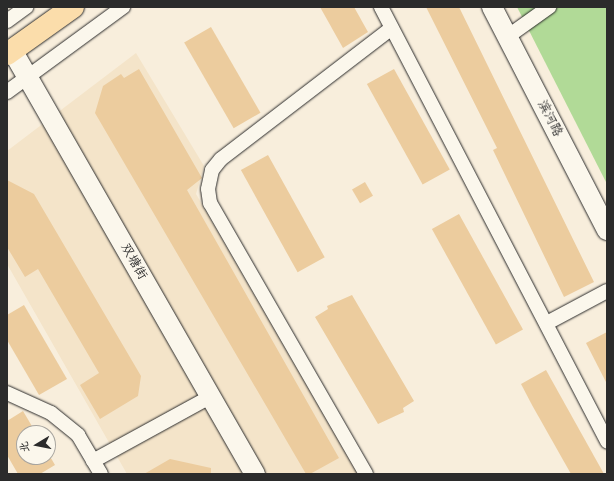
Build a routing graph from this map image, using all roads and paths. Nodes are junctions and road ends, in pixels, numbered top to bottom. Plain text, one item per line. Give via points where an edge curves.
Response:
1 (26, 7) edge
2 (73, 7) edge
3 (123, 7) edge
4 (381, 7) edge
5 (492, 7) edge
6 (550, 7) edge
7 (7, 21) edge
8 (392, 28) junction
9 (507, 37) junction
10 (9, 52) edge
11 (27, 76) junction
12 (7, 92) edge
13 (607, 230) edge
14 (607, 291) edge
15 (547, 323) junction
16 (7, 393) edge
17 (210, 397) junction
18 (607, 442) edge
19 (93, 462) junction
20 (101, 474) edge
21 (255, 474) edge
22 (366, 474) edge

1 - 7 street
2 - 10 main road
3 - 11 street
4 - 8 street
5 - 9 street, 滨河路
6 - 9 street via 540,17
8 - 15 street
8 - 22 street via 221,159 212,170 208,189 210,203
9 - 13 street, 滨河路
10 - 11 street, 双塘街
11 - 12 street
11 - 17 street, 双塘街
14 - 15 street
15 - 18 street
16 - 19 street via 51,413 78,435
17 - 19 street
17 - 21 street, 双塘街
19 - 20 street

